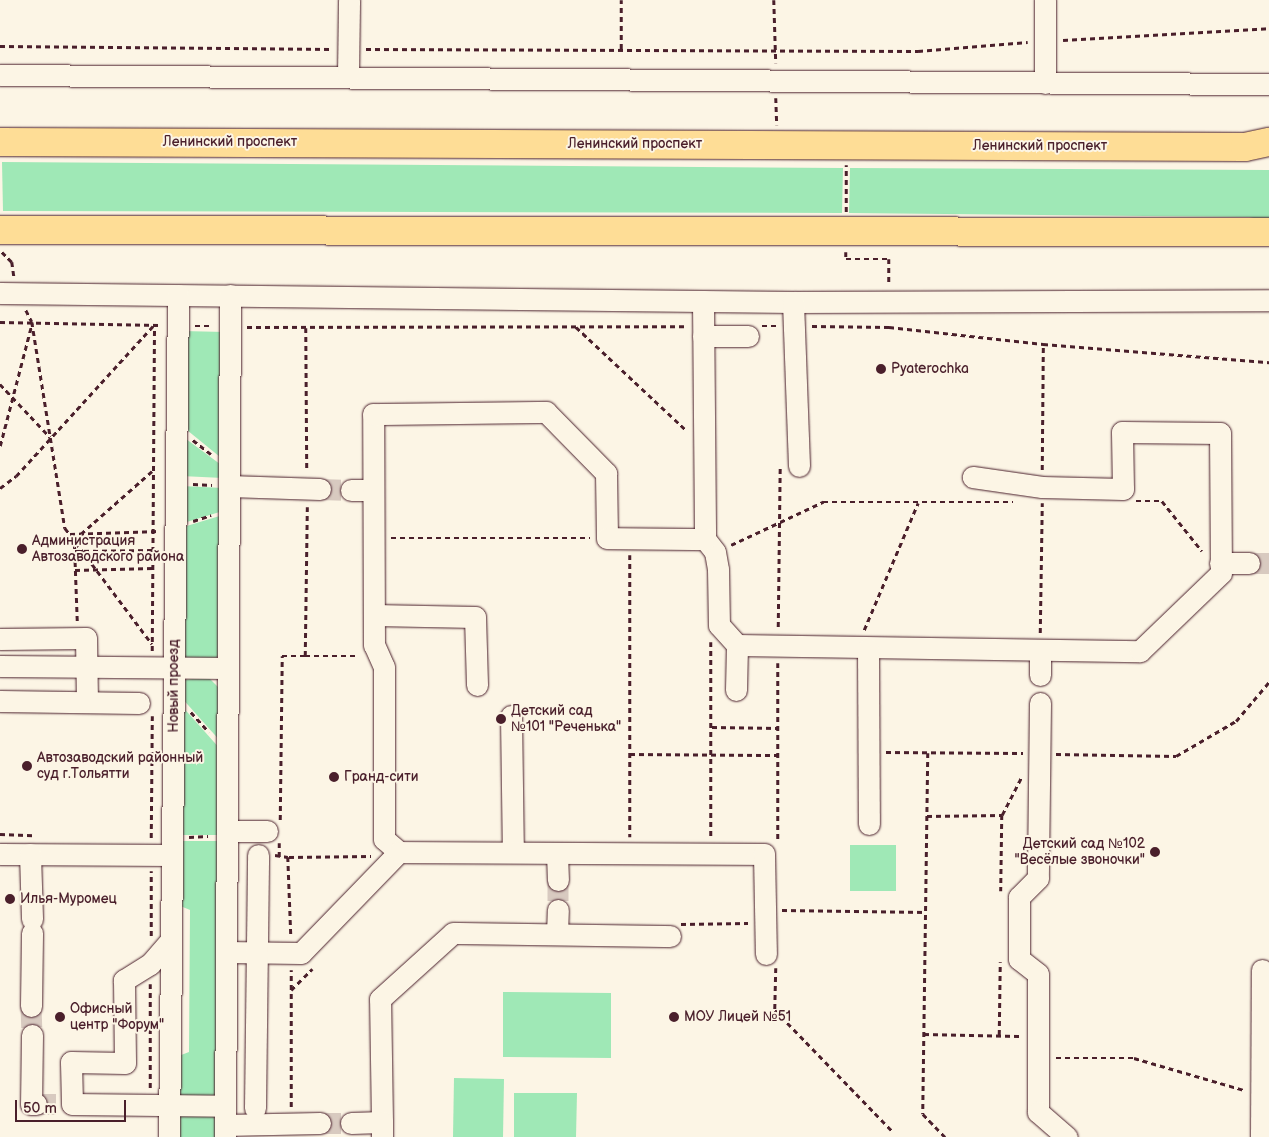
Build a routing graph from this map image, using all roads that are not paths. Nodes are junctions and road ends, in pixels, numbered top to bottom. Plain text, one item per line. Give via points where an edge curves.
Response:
1 (350, 0) edge
2 (1045, 0) edge
3 (0, 75) edge
4 (348, 75) junction
5 (1045, 83) junction
6 (1269, 84) edge
7 (0, 142) edge
8 (1269, 142) edge
9 (0, 230) edge
10 (1269, 232) edge
11 (0, 293) edge
12 (178, 295) junction
13 (230, 295) junction
14 (1269, 300) edge
15 (703, 301) junction
16 (793, 302) junction
17 (703, 331) junction
18 (754, 331) road end
19 (789, 465) road end
20 (972, 477) dead end
21 (229, 486) junction
22 (314, 489) tunnel mouth
23 (351, 490) tunnel mouth
24 (373, 490) junction
25 (710, 546) junction
26 (1250, 563) tunnel mouth
27 (1220, 565) junction
28 (374, 616) junction
29 (0, 639) edge
30 (737, 645) junction
31 (864, 649) junction
32 (1040, 650) junction
33 (6, 666) edge
34 (86, 666) junction
35 (174, 666) junction
36 (228, 668) junction
37 (1040, 674) dead end
38 (477, 685) dead end
39 (736, 690) dead end
40 (6, 701) edge
41 (87, 702) junction
42 (1040, 703) dead end
43 (146, 707) road end
44 (511, 716) dead end
45 (869, 824) dead end
46 (227, 831) junction
47 (275, 832) road end
48 (513, 852) junction
49 (557, 853) junction
50 (0, 854) edge
51 (30, 854) junction
52 (258, 854) dead end
53 (162, 855) junction
54 (392, 859) junction
55 (558, 880) tunnel mouth
56 (558, 910) tunnel mouth
57 (674, 930) road end
58 (557, 934) junction
59 (171, 940) junction
60 (226, 952) junction
61 (257, 953) junction
62 (771, 958) road end
63 (1262, 970) dead end
64 (31, 1006) tunnel mouth
65 (32, 1035) tunnel mouth
66 (1264, 1092) edge
67 (54, 1104) junction
68 (160, 1106) junction
69 (255, 1108) dead end
70 (225, 1123) edge
71 (320, 1123) tunnel mouth
72 (352, 1123) tunnel mouth
73 (382, 1130) edge
74 (169, 1137) edge
75 (1067, 1137) edge
76 (1261, 1137) edge

1 - 4 street
2 - 5 street
3 - 4 street
4 - 5 street
5 - 6 street
7 - 8 main road, Ленинский проспект via 1245,147
9 - 10 main road
11 - 12 street
12 - 13 street
12 - 35 street, Новый проезд
13 - 15 street
13 - 21 street
14 - 16 street
15 - 16 street
15 - 17 street
16 - 19 street via 784,329
17 - 18 street
17 - 25 street
20 - 27 street via 1042,487 1122,489 1122,432 1220,433
21 - 22 street
21 - 36 street
23 - 24 street
24 - 25 street via 373,414 546,412 606,474 607,538
24 - 28 street
25 - 30 street via 718,569 719,625
26 - 27 street
27 - 32 street via 1220,573 1140,651
28 - 38 street via 475,617
28 - 54 street via 374,645 384,667 384,839
29 - 34 street via 86,638
30 - 31 street
30 - 39 street
31 - 32 street
31 - 45 street
32 - 37 street
33 - 34 street
33 - 40 street
34 - 35 street
34 - 41 street
35 - 36 street
35 - 53 street, Новый проезд
36 - 46 street
40 - 41 street
41 - 43 street
42 - 75 street via 1036,753 1038,878 1020,897 1019,958 1038,974 1038,1112
44 - 48 street
46 - 47 street
46 - 60 street
48 - 49 street
48 - 54 street
49 - 55 street
49 - 62 street via 764,854 772,917
50 - 51 street
51 - 53 street
51 - 64 street
52 - 61 street
53 - 59 street, Новый проезд
54 - 61 street via 301,954
56 - 58 street
57 - 58 street
58 - 73 street via 453,933 380,999
59 - 67 street via 150,964 124,980 125,1063 71,1062
59 - 68 street, Новый проезд
60 - 61 street
60 - 70 street
61 - 69 street
63 - 66 street
65 - 67 street via 31,1104
66 - 76 street
67 - 68 street
68 - 70 street
68 - 74 street, Новый проезд
70 - 71 street
72 - 73 street

